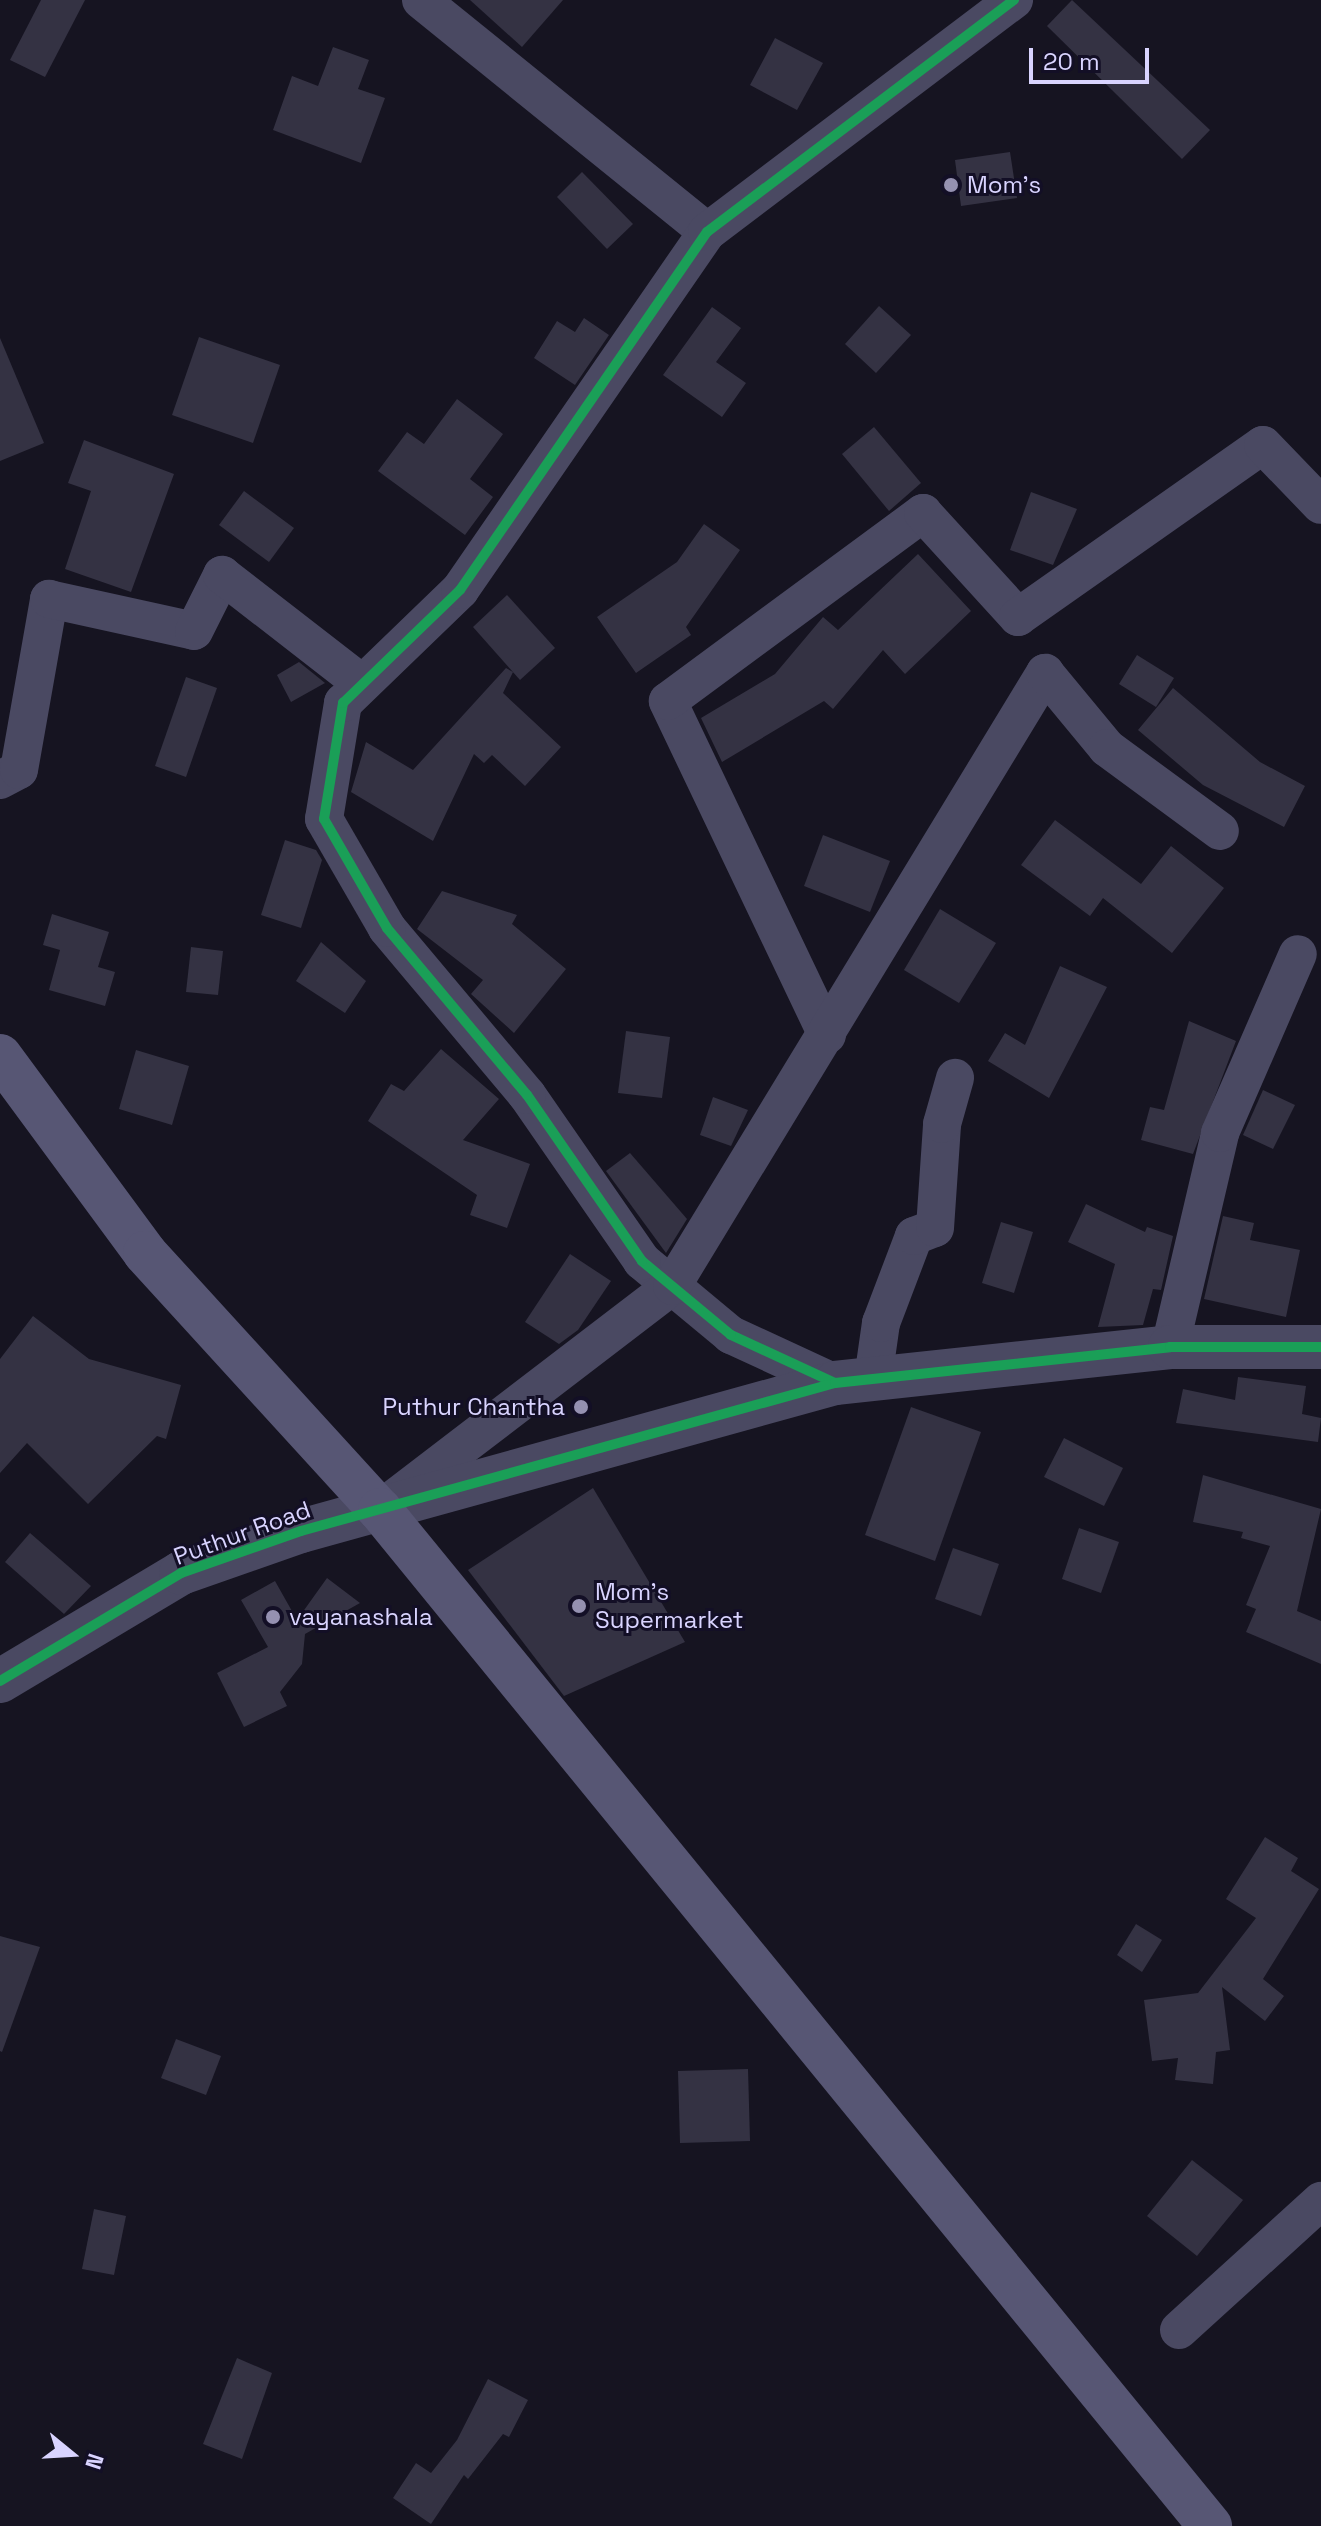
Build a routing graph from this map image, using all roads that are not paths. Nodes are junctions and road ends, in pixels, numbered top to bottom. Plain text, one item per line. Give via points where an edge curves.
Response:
1 (421, 0) edge
2 (1014, 0) edge
3 (707, 232) junction
4 (1321, 505) edge
5 (361, 683) junction
6 (0, 780) edge
7 (1220, 831) dead end
8 (1298, 954) dead end
9 (827, 1035) junction
10 (0, 1056) edge
11 (955, 1078) dead end
12 (672, 1286) junction
13 (1170, 1347) junction
14 (1321, 1347) edge
15 (854, 1381) junction
16 (380, 1510) junction
17 (0, 1681) edge
18 (1321, 2201) edge
19 (1179, 2330) dead end
20 (1210, 2526) edge

1 - 3 street
2 - 3 street
3 - 5 street via 460,590
4 - 9 street via 1263,445 1018,617 923,513 668,701
5 - 6 street via 222,575 194,631 49,599 19,770
5 - 12 street via 343,703 324,819 387,928 527,1095 642,1261
7 - 9 street via 1107,748 1045,673
8 - 13 street via 1220,1133
9 - 12 street
10 - 16 main road via 145,1253
11 - 15 street via 942,1124 935,1228 914,1236
12 - 15 street via 731,1335
12 - 16 street
13 - 14 street, Puthur Road
13 - 15 street, Puthur Road
15 - 16 street, Puthur Road
16 - 17 street, Puthur Road via 181,1573
16 - 20 main road
18 - 19 street

